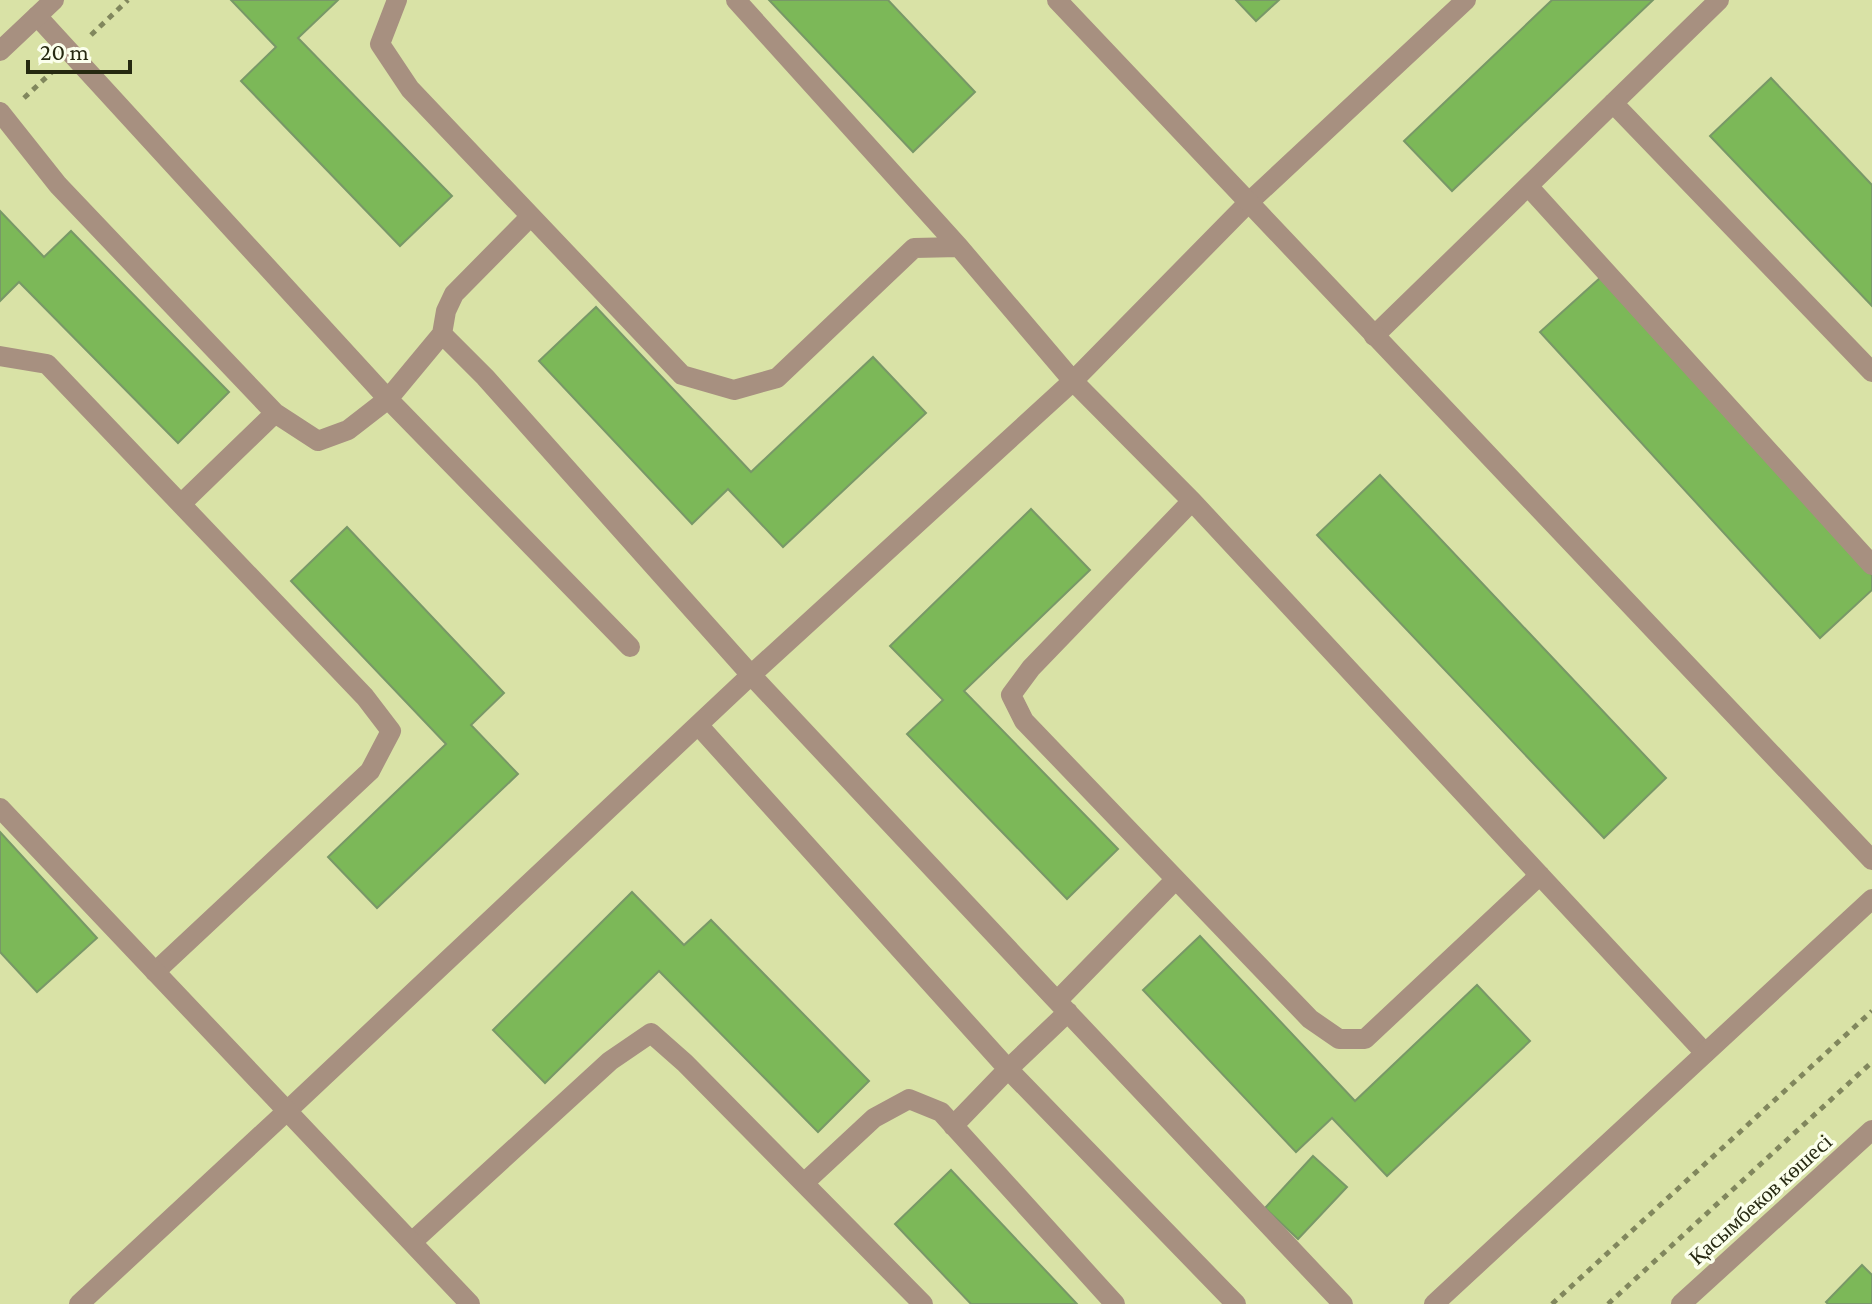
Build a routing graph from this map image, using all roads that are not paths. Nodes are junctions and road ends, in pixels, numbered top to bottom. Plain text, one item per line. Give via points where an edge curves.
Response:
1 (54, 0) edge
2 (397, 0) edge
3 (736, 0) edge
4 (1057, 0) edge
5 (1466, 0) edge
6 (1719, 0) edge
7 (37, 16) junction
8 (0, 51) edge
9 (1613, 103) junction
10 (0, 112) edge
11 (1528, 186) junction
12 (1248, 203) junction
13 (531, 216) junction
14 (959, 247) junction
15 (442, 334) junction
16 (1374, 336) junction
17 (0, 356) edge
18 (1872, 372) edge
19 (1073, 381) junction
20 (388, 399) junction
21 (275, 413) junction
22 (1192, 501) junction
23 (181, 504) junction
24 (1872, 565) edge
25 (630, 647) dead end
26 (751, 675) junction
27 (699, 726) junction
28 (0, 808) edge
29 (1872, 860) edge
30 (1540, 875) junction
31 (1175, 880) junction
32 (1872, 899) edge
33 (155, 972) junction
34 (1062, 1006) junction
35 (1705, 1053) junction
36 (1008, 1069) junction
37 (287, 1111) junction
38 (953, 1126) junction
39 (1872, 1130) edge
40 (804, 1183) junction
41 (412, 1242) junction
42 (79, 1304) edge
43 (470, 1304) edge
44 (923, 1304) edge
45 (1115, 1304) edge
46 (1236, 1304) edge
47 (1343, 1304) edge
48 (1434, 1304) edge
49 (1681, 1304) edge

1 - 7 street
2 - 13 street via 380,44 410,89
3 - 14 street
4 - 12 street
5 - 12 street
6 - 9 street
7 - 8 street
7 - 20 street
9 - 11 street
9 - 18 street
10 - 21 street via 58,185
11 - 16 street
11 - 24 street
12 - 16 street
12 - 19 street
13 - 14 street via 682,375 734,390 777,378 914,248
13 - 15 street via 454,294
14 - 19 street
15 - 20 street
15 - 26 street
16 - 29 street
17 - 23 street via 47,364
19 - 22 street
19 - 26 street
20 - 21 street via 348,430 318,441
20 - 25 street
21 - 23 street
22 - 30 street
22 - 31 street via 1011,695 1024,721
23 - 33 street via 365,697 391,731 370,771
26 - 27 street
26 - 34 street
27 - 36 street
27 - 37 street
28 - 33 street
30 - 31 street via 1365,1039 1339,1039 1310,1019
30 - 35 street
31 - 34 street
32 - 35 street
33 - 37 street
34 - 36 street
34 - 47 street
35 - 48 street
36 - 38 street
36 - 46 street
37 - 41 street
37 - 42 street
38 - 40 street via 941,1112 909,1099 874,1118
38 - 45 street
39 - 49 street, Қасымбеков көшесі
40 - 41 street via 651,1033 610,1061
40 - 44 street
41 - 43 street

